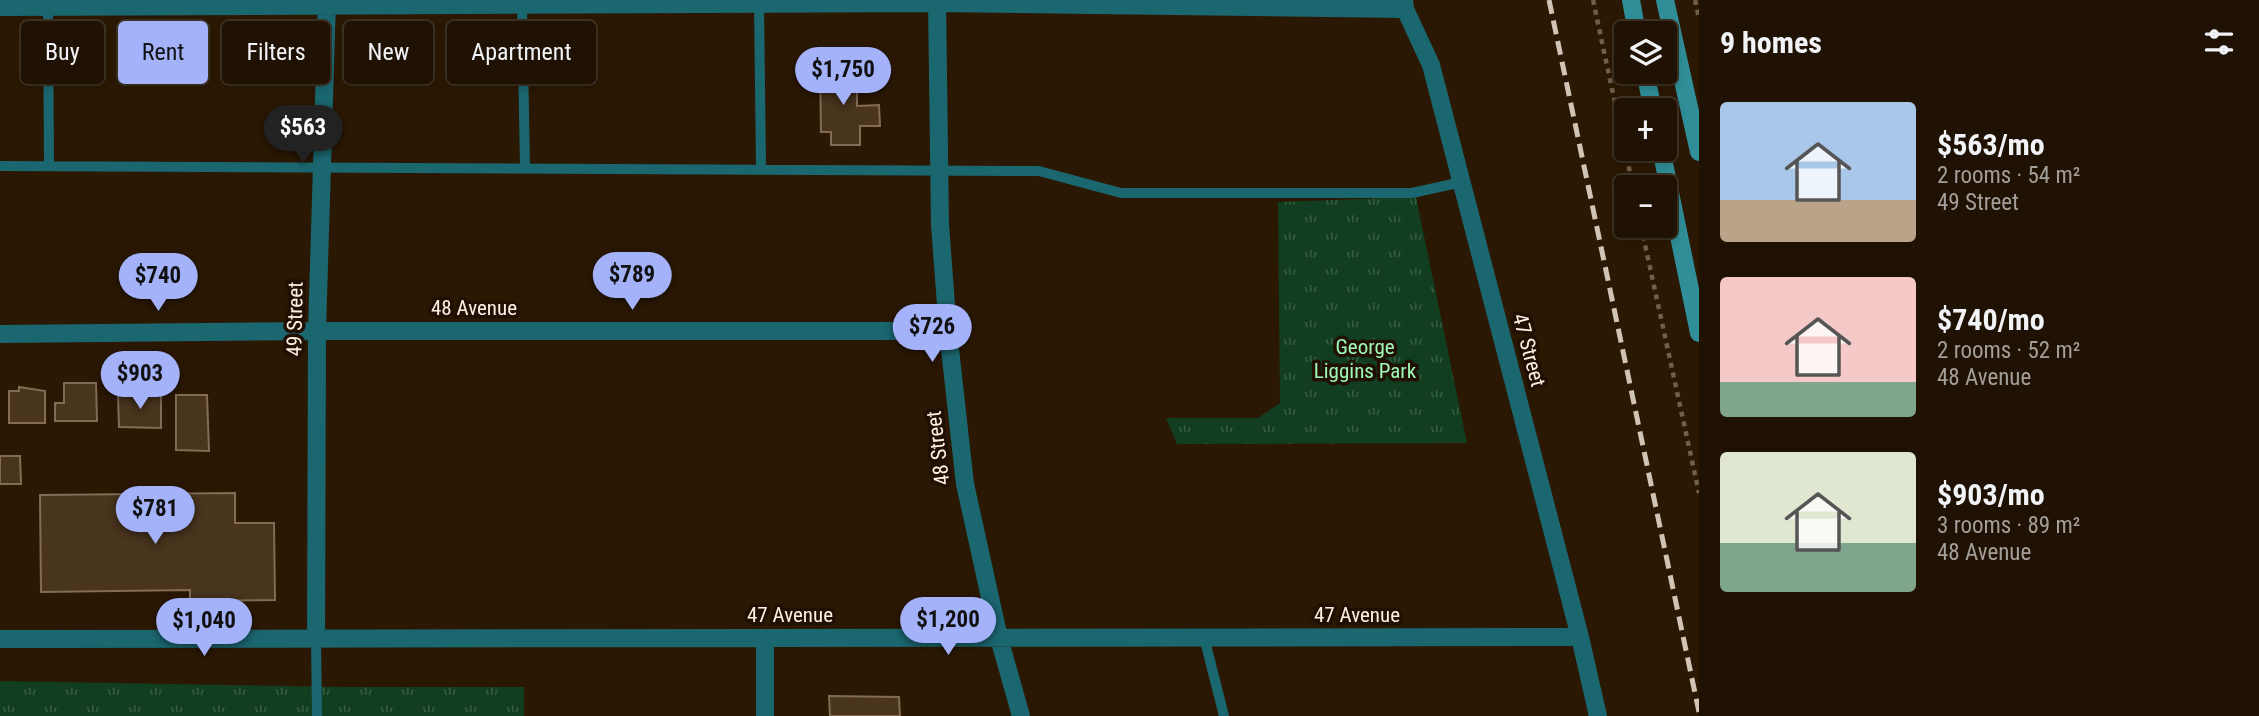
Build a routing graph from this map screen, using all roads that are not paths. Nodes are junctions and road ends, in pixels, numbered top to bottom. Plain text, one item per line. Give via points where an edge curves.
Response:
1 (1630, 0) edge
2 (1665, 0) edge
3 (937, 1) edge
4 (327, 2) edge
5 (522, 4) junction
6 (759, 4) junction
7 (1404, 4) edge
8 (48, 6) junction
9 (0, 7) edge
10 (1634, 21) edge
11 (1699, 152) edge
12 (1663, 161) edge
13 (0, 166) edge
14 (49, 166) junction
15 (322, 168) junction
16 (525, 169) junction
17 (761, 169) junction
18 (939, 170) junction
19 (1461, 182) junction
20 (317, 331) junction
21 (948, 331) junction
22 (1699, 332) edge
23 (0, 334) edge
24 (316, 638) junction
25 (765, 638) junction
26 (999, 638) junction
27 (1204, 638) junction
28 (1580, 638) junction
29 (0, 639) edge
30 (317, 716) edge
31 (765, 716) edge
32 (1021, 716) edge
33 (1224, 716) edge
34 (1598, 716) edge

1 - 10 main road
2 - 11 main road
3 - 6 street
3 - 7 street
3 - 18 street, 48 Street
4 - 5 street
4 - 8 street
4 - 15 street, 49 Street
5 - 6 street
5 - 16 lane
6 - 17 lane
7 - 19 street, 47 Street via 1431,65
8 - 9 street
8 - 14 lane
12 - 22 main road
13 - 14 lane
14 - 15 lane
15 - 16 lane
15 - 20 street, 49 Street
16 - 17 lane
17 - 18 lane
18 - 19 lane via 1039,171 1121,193 1412,193
18 - 21 street, 48 Street
19 - 28 street, 47 Street
20 - 21 street, 48 Avenue
20 - 23 street, 48 Avenue
20 - 24 street, 49 Street
21 - 26 street, 48 Street via 965,484
24 - 25 street, 47 Avenue
24 - 29 street, 47 Avenue
24 - 30 lane
25 - 26 street, 47 Avenue
25 - 31 street
26 - 27 street, 47 Avenue
26 - 32 street, 48 Street
27 - 28 street, 47 Avenue
27 - 33 lane
28 - 34 street, 47 Street

